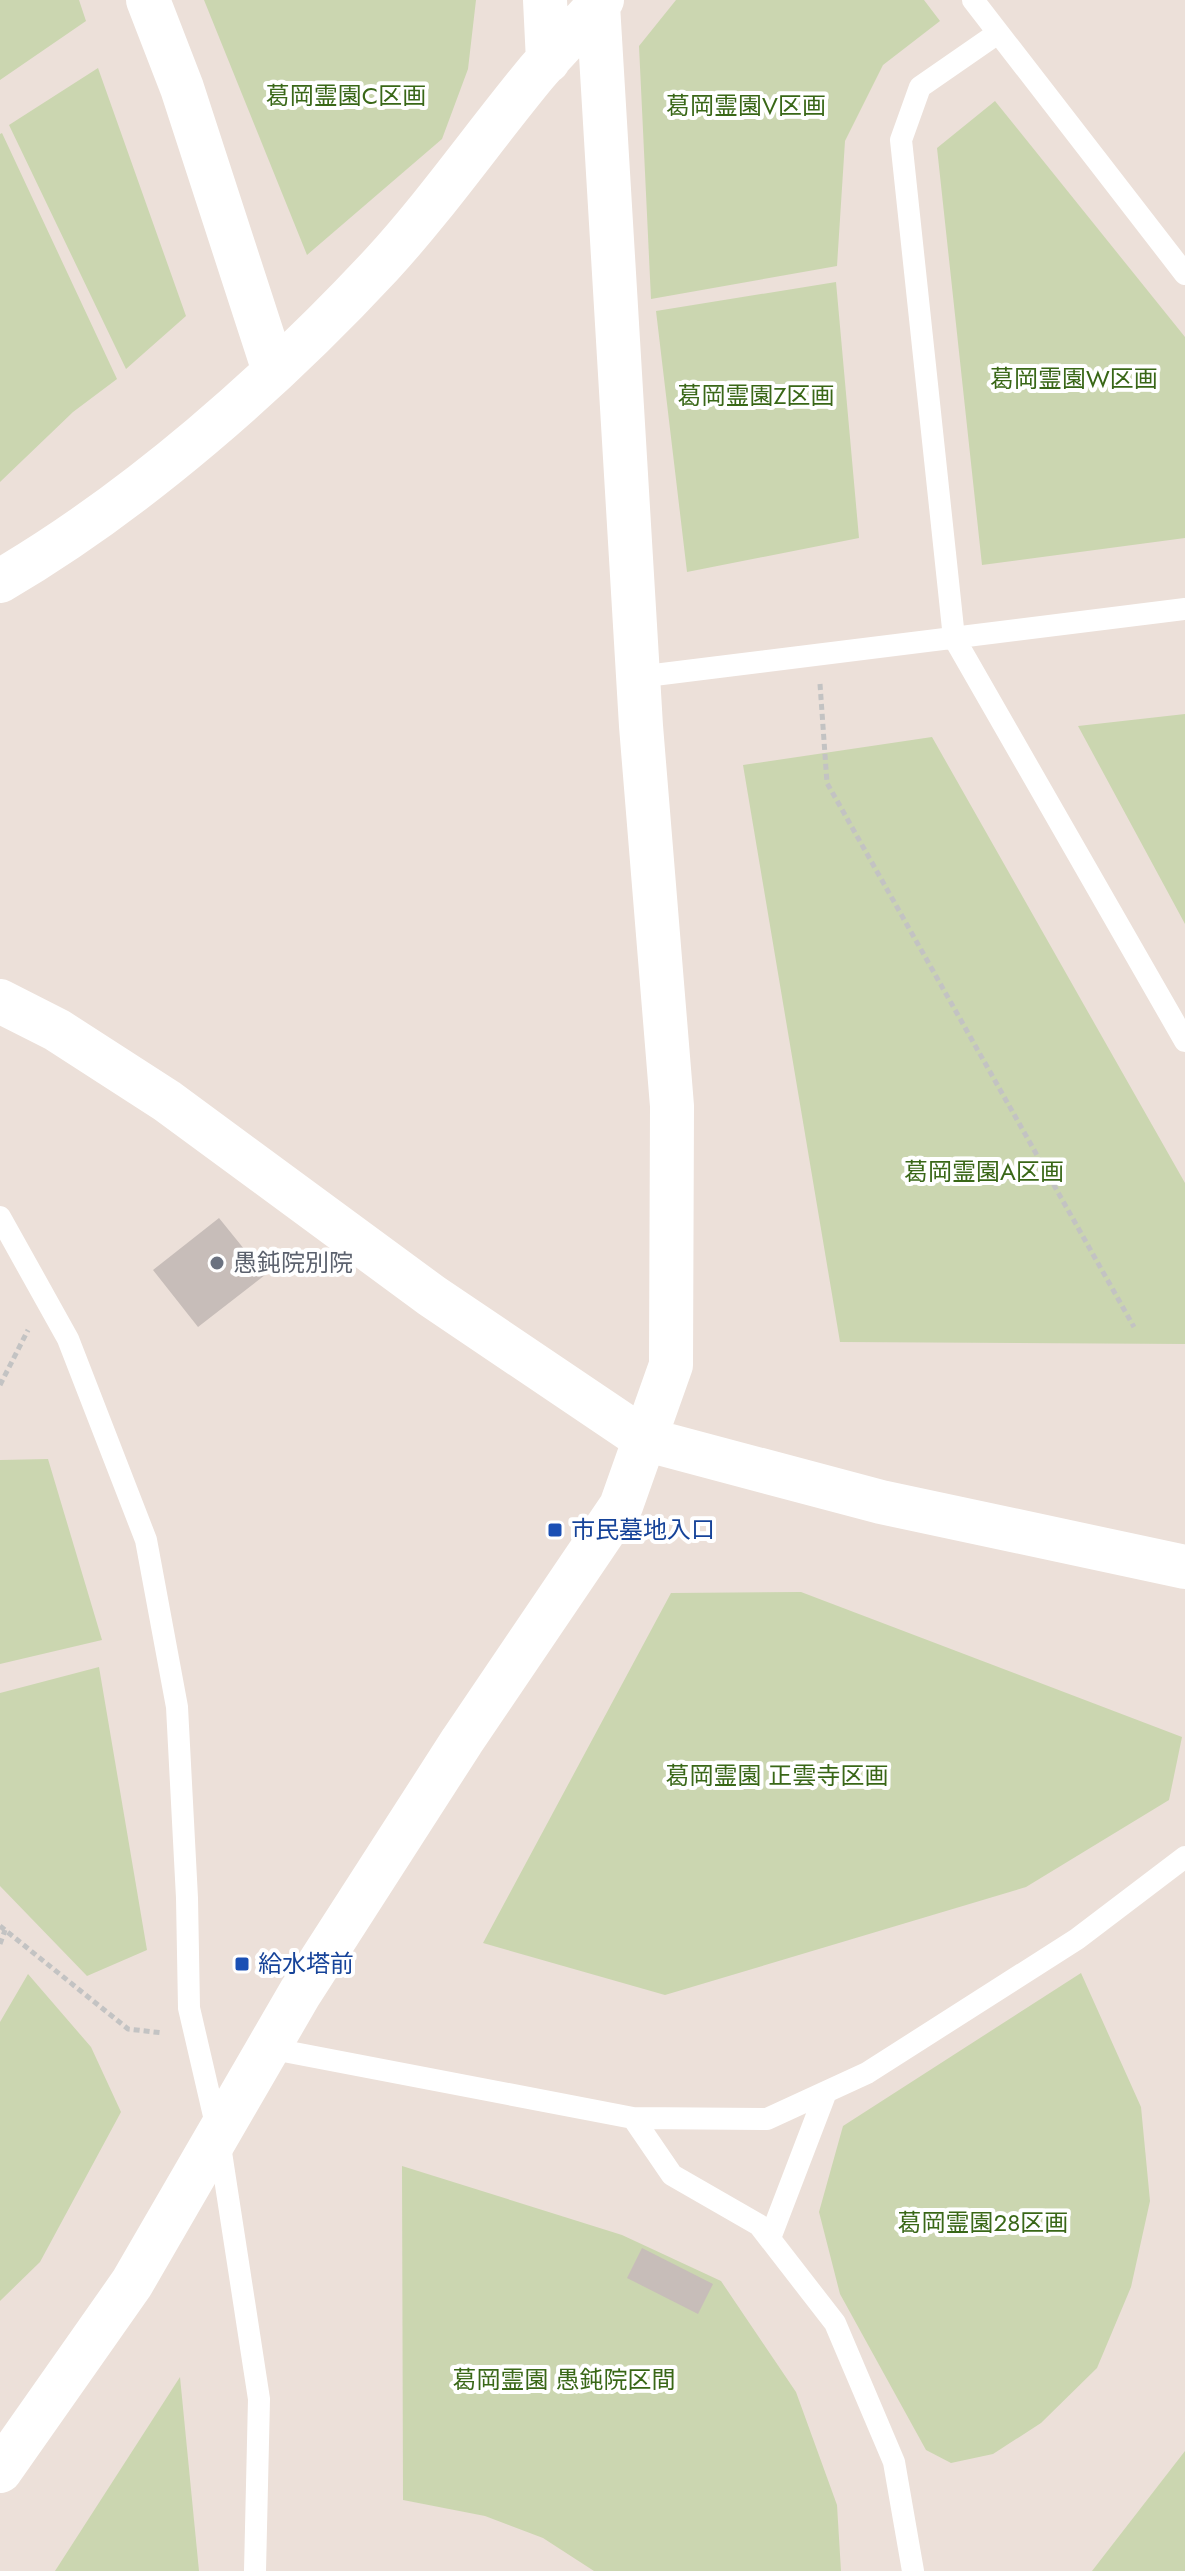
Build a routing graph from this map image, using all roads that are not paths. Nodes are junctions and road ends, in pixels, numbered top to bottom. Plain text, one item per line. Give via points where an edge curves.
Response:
1 (148, 0) edge
2 (545, 0) edge
3 (973, 0) edge
4 (600, 3) edge
5 (998, 33) junction
6 (548, 61) junction
7 (1185, 274) edge
8 (274, 371) junction
9 (0, 581) edge
10 (1185, 609) edge
11 (954, 638) junction
12 (638, 677) junction
13 (0, 1001) edge
14 (1185, 1041) edge
15 (0, 1217) edge
16 (644, 1439) junction
17 (1185, 1567) edge
18 (1185, 1857) edge
19 (268, 2048) junction
20 (826, 2092) junction
21 (633, 2118) junction
22 (218, 2133) junction
23 (770, 2238) junction
24 (0, 2471) edge
25 (255, 2571) edge
26 (913, 2571) edge

1 - 8 street
2 - 6 street
3 - 5 lane
4 - 6 street
4 - 12 street
5 - 7 lane
5 - 11 lane via 920,87 901,140
6 - 8 street via 382,264
8 - 9 street via 158,471
10 - 11 lane
11 - 12 lane
11 - 14 lane
12 - 16 street via 672,1106 671,1365
13 - 16 street via 57,1030 167,1101 432,1296
15 - 22 lane via 68,1339 146,1540 177,1707 189,2008
16 - 17 street via 881,1502
16 - 19 street via 621,1506 462,1741
18 - 20 lane via 1077,1939 867,2073
19 - 21 lane
19 - 22 street
20 - 21 lane via 767,2119
20 - 23 lane
21 - 23 lane via 672,2175 759,2225
22 - 24 street via 132,2283
22 - 25 lane via 259,2399
23 - 26 lane via 835,2323 894,2462

